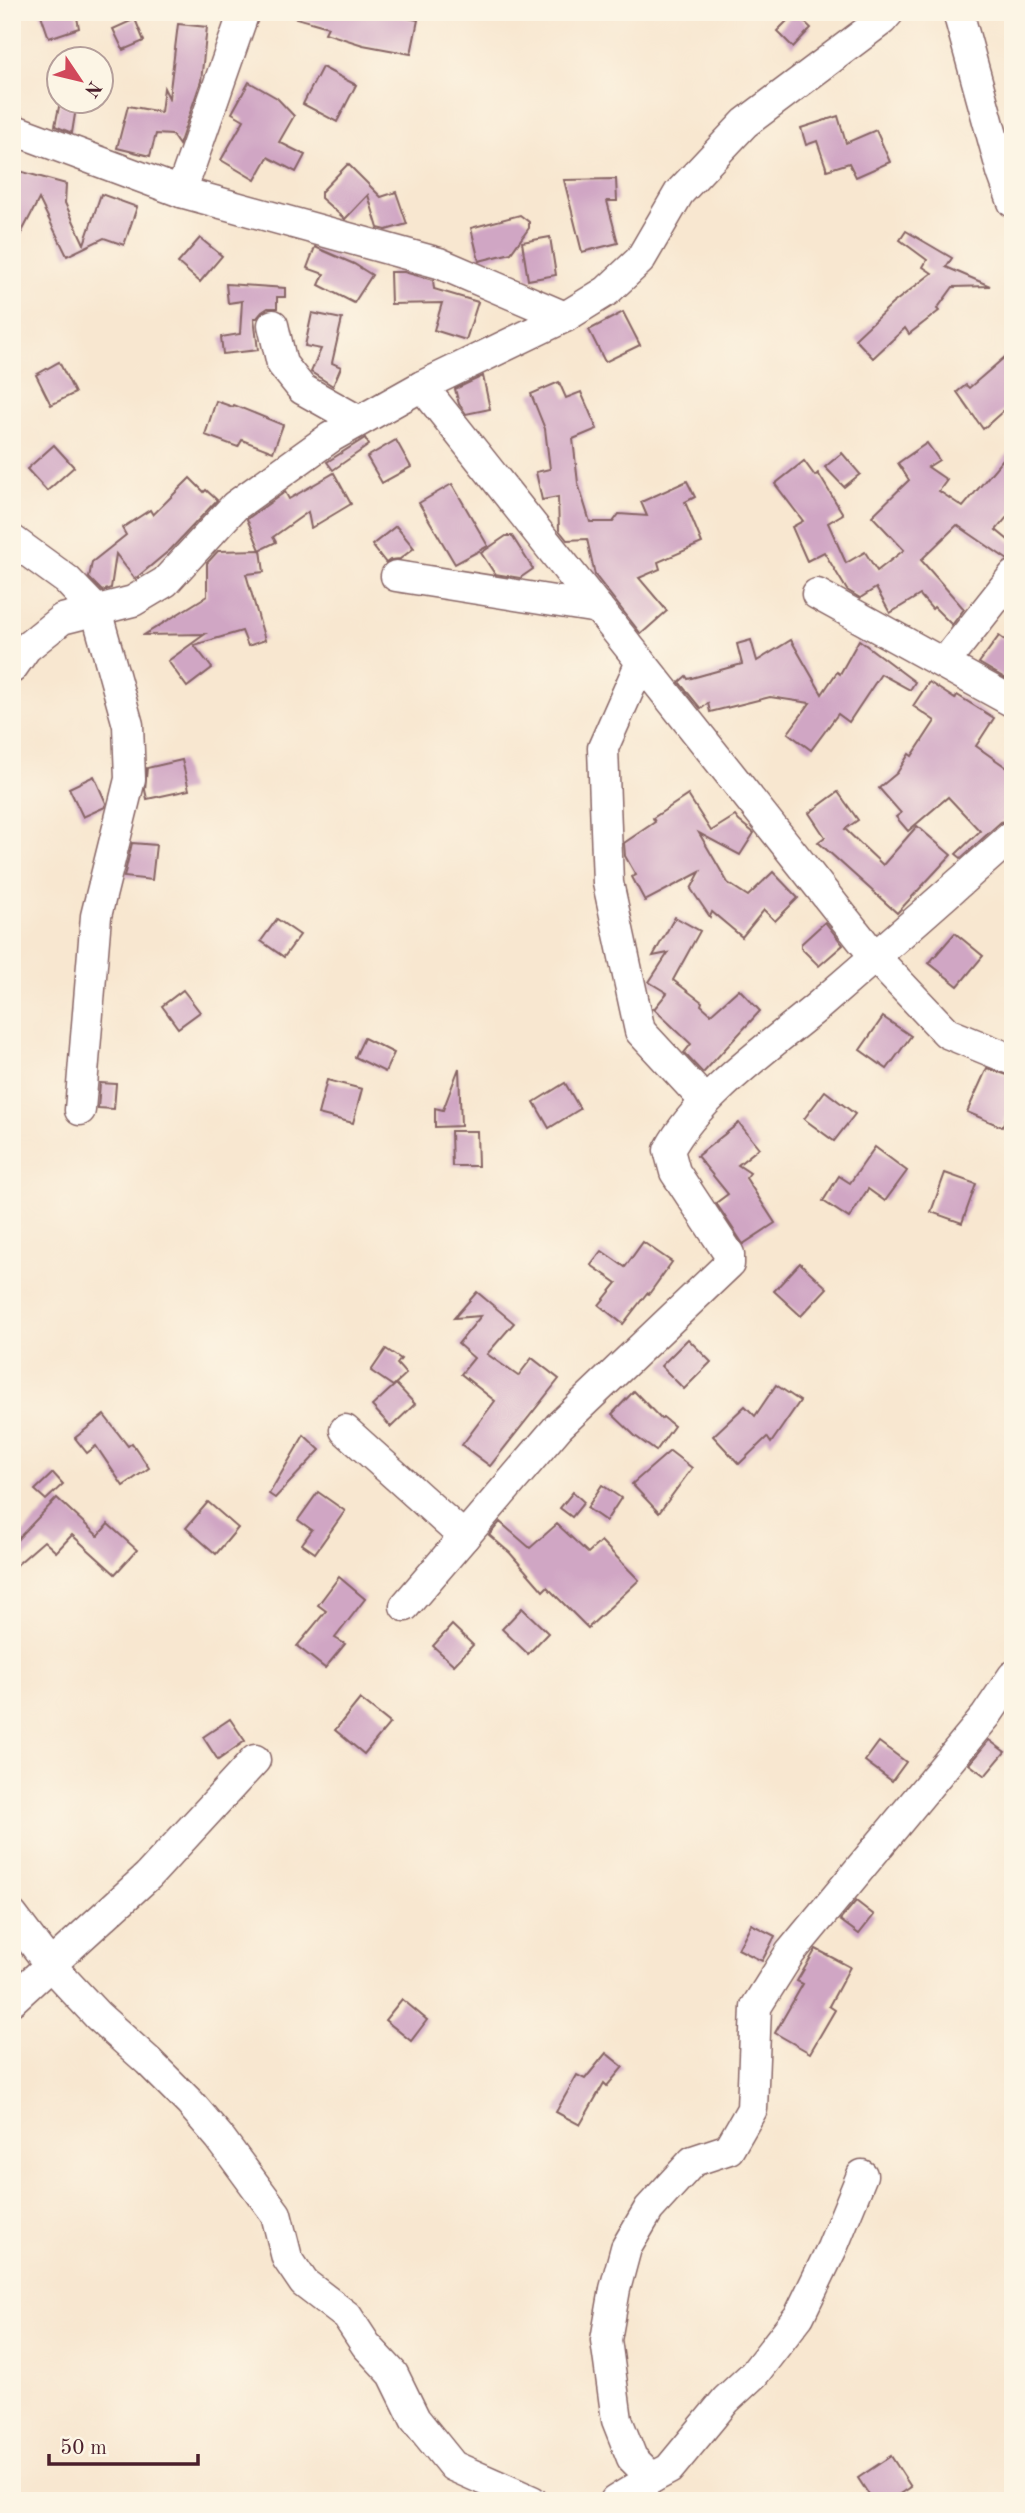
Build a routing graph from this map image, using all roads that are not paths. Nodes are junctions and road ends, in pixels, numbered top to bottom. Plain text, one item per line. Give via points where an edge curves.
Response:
1 (243, 12) edge
2 (888, 12) edge
3 (958, 12) edge
4 (12, 129) edge
5 (1007, 171) edge
6 (181, 192) junction
7 (1013, 202) edge
8 (565, 317) junction
9 (273, 325) dead end
10 (422, 386) junction
11 (359, 421) junction
12 (12, 540) edge
13 (396, 576) dead end
14 (1013, 576) edge
15 (817, 594) dead end
16 (598, 608) junction
17 (96, 610) junction
18 (640, 662) junction
19 (945, 662) junction
20 (12, 668) edge
21 (1013, 702) edge
22 (1013, 835) edge
23 (875, 957) junction
24 (1013, 1060) edge
25 (705, 1101) junction
26 (79, 1110) dead end
27 (345, 1430) dead end
28 (464, 1537) junction
29 (405, 1606) dead end
30 (1013, 1676) edge
31 (255, 1760) dead end
32 (12, 1915) edge
33 (50, 1965) junction
34 (12, 2000) edge
35 (862, 2175) dead end
36 (652, 2478) junction
37 (532, 2501) edge
38 (615, 2501) edge

1 - 6 street
2 - 8 street via 745,123 679,193 640,260 607,291
3 - 5 street
4 - 6 street
5 - 7 street
6 - 8 street via 439,264
8 - 10 street
9 - 11 street via 282,363 302,389
10 - 11 street
10 - 16 street
11 - 17 street via 235,506 165,582 133,601
12 - 17 street via 67,580
13 - 16 street
14 - 19 street
15 - 19 street
16 - 18 street
17 - 20 street via 62,619 26,648
17 - 26 street via 128,725 130,779 96,916
18 - 23 street
18 - 25 street via 603,748 608,883 640,1031
19 - 21 street
22 - 23 street
23 - 24 street via 947,1033
23 - 25 street
25 - 28 street via 669,1150 675,1172 729,1254 729,1264 559,1426
27 - 28 street
28 - 29 street
30 - 36 street via 986,1716 790,1953 756,2007 752,2109 729,2149 693,2161 649,2209 626,2248 606,2340 617,2420 632,2458
31 - 33 street via 148,1876
32 - 33 street
33 - 34 street
33 - 37 street via 220,2138 276,2214 286,2258 304,2283 347,2316 393,2374 415,2420 453,2466
35 - 36 street via 799,2316 669,2469
36 - 38 street

